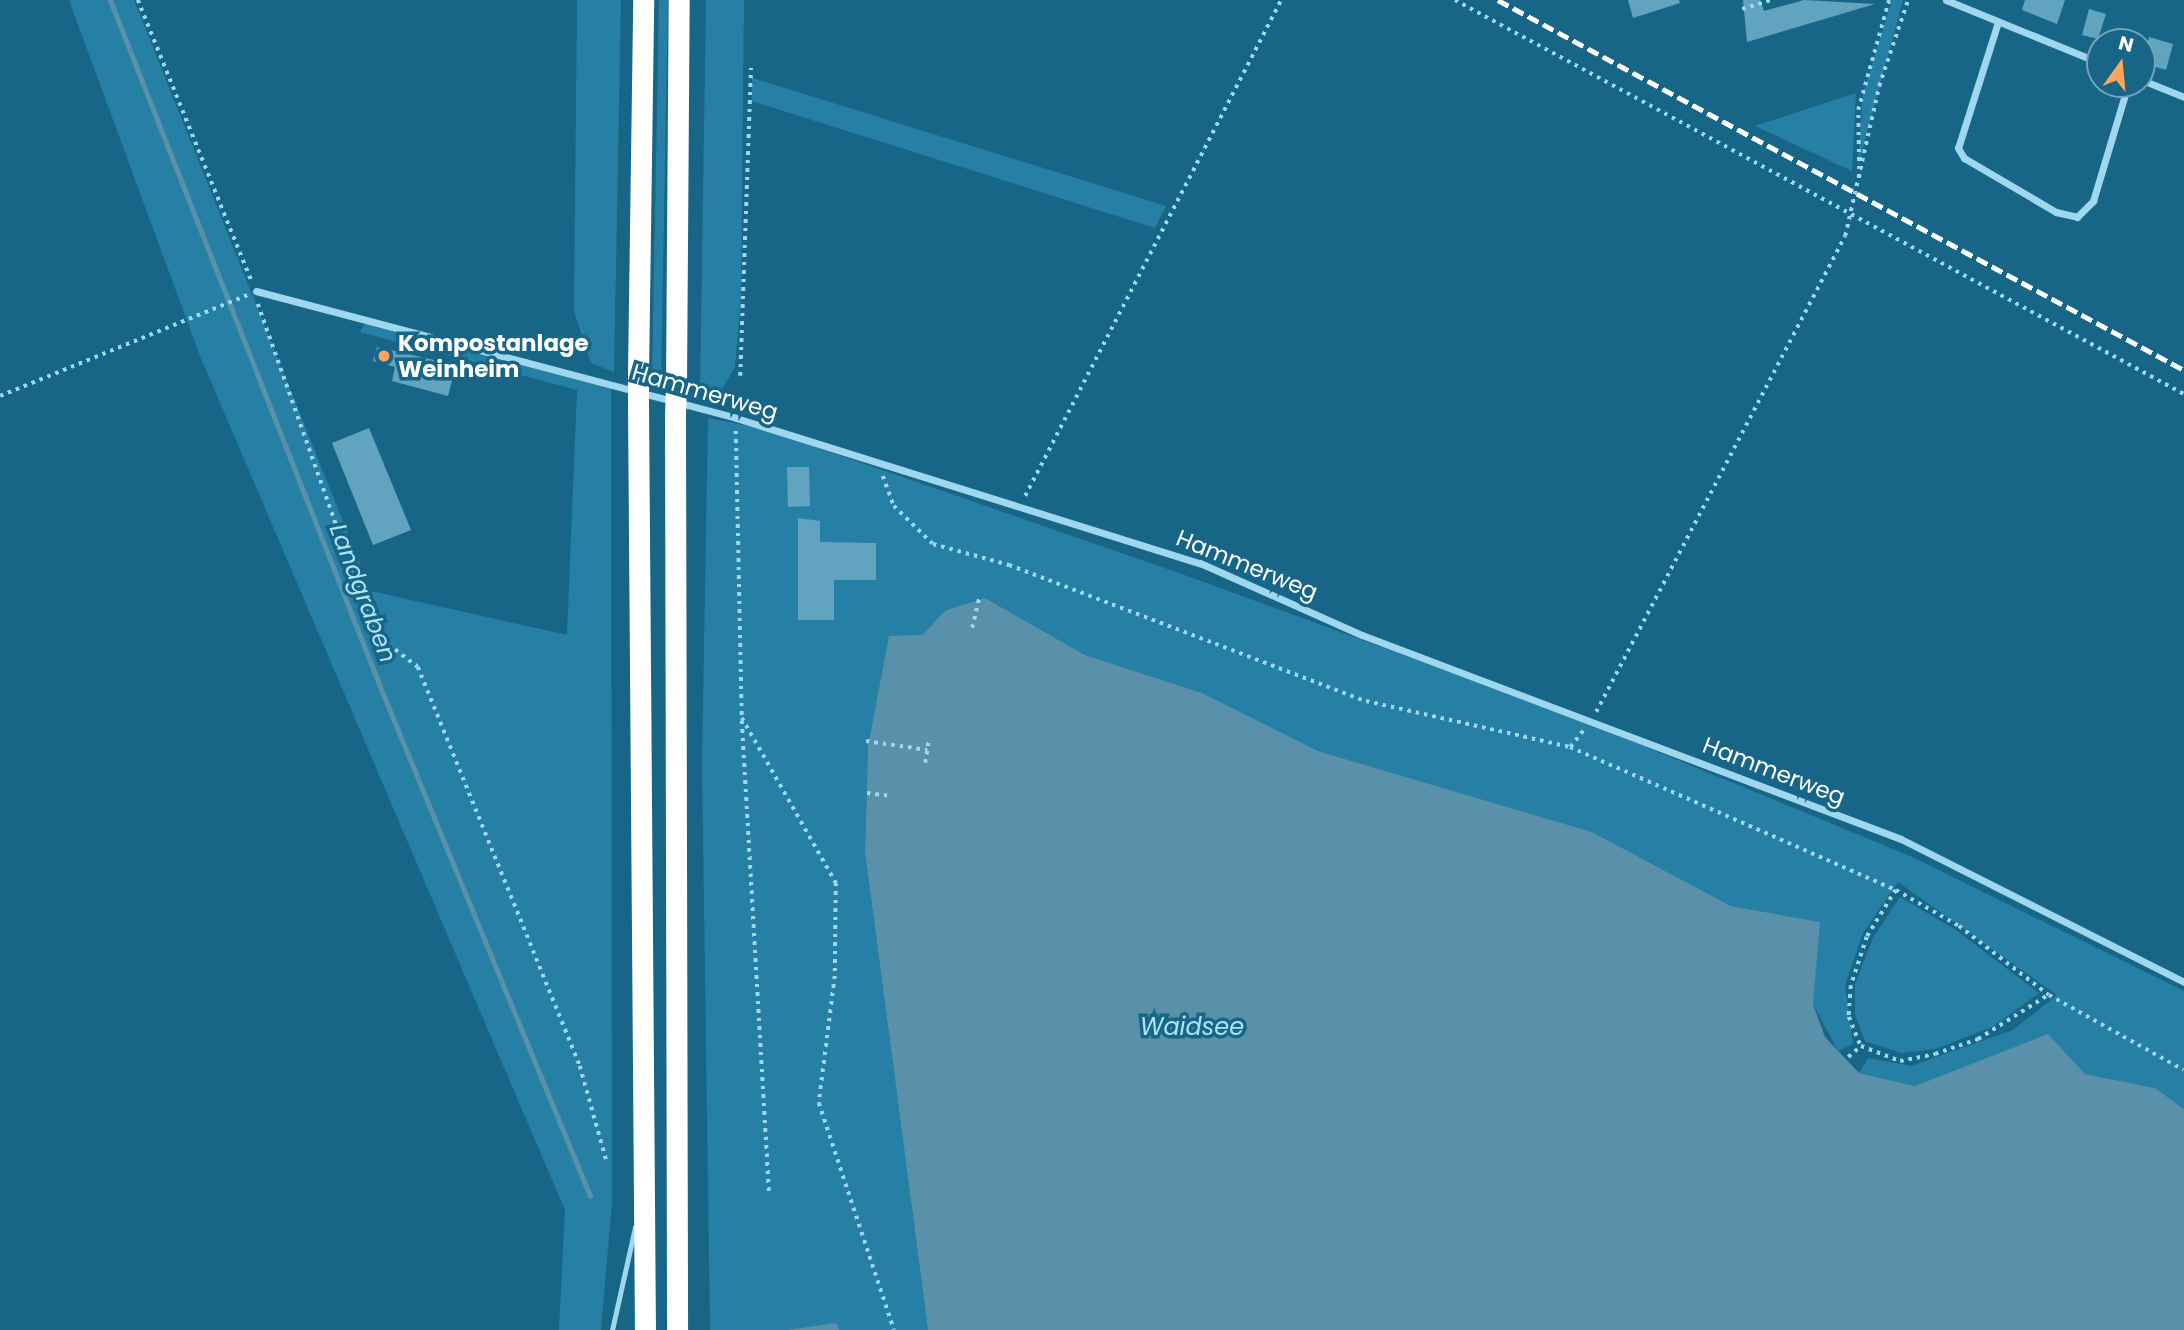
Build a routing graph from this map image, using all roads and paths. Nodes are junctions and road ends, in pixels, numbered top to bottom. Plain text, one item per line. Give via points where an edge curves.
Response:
1 (138, 0) edge
2 (643, 0) edge
3 (679, 0) edge
4 (1281, 0) edge
5 (1455, 0) edge
6 (1772, 0) edge
7 (1889, 0) edge
8 (1908, 0) edge
9 (1946, 0) edge
10 (1742, 9) dead end
11 (1998, 22) junction
12 (2086, 57) edge
13 (751, 68) dead end
14 (2156, 86) edge
15 (2184, 97) edge
16 (2124, 98) edge
17 (1860, 179) junction
18 (1853, 215) junction
19 (256, 291) junction
20 (238, 299) dead end
21 (740, 376) dead end
22 (2184, 394) edge
23 (0, 396) edge
24 (736, 418) junction
25 (883, 467) junction
26 (1020, 507) junction
27 (979, 598) dead end
28 (972, 628) dead end
29 (742, 718) junction
30 (1593, 718) junction
31 (929, 738) dead end
32 (866, 741) dead end
33 (927, 751) junction
34 (925, 763) dead end
35 (867, 793) dead end
36 (891, 796) dead end
37 (1896, 890) junction
38 (2184, 982) edge
39 (2049, 995) junction
40 (1861, 1046) junction
41 (1848, 1057) dead end
42 (2184, 1070) edge
43 (606, 1159) dead end
44 (769, 1191) dead end
45 (643, 1204) junction
46 (612, 1330) edge
47 (645, 1330) edge
48 (677, 1330) edge
49 (894, 1330) edge

1 - 19 path
2 - 45 highway, bridge via 638,374
3 - 48 highway, bridge
4 - 26 path
5 - 18 path
6 - 10 path
7 - 17 path via 1858,110
8 - 17 path via 1879,86
9 - 11 street
11 - 12 street
11 - 16 street via 1958,148 1964,158 2056,212 2077,217 2093,201
13 - 21 path
14 - 15 street
17 - 18 path
18 - 22 path
18 - 30 path
19 - 24 street, Hammerweg
19 - 43 path via 267,341 375,634 418,667 580,1066
20 - 23 path
24 - 25 street, Hammerweg
24 - 29 path
25 - 26 street, Hammerweg
25 - 37 path via 894,506 933,544 1009,565 1366,701 1570,747
26 - 30 street, Hammerweg via 1200,563 1362,635
27 - 28 path
29 - 44 path
29 - 49 path via 836,883 835,976 819,1103
30 - 38 street, Hammerweg via 1902,839
31 - 33 path
32 - 33 path
33 - 34 path
35 - 36 path
37 - 39 path via 1959,926
37 - 40 path via 1867,937 1851,986 1849,1017
39 - 40 path via 1978,1040 1935,1054 1900,1061
39 - 42 path
40 - 41 path
45 - 46 lane via 620,1278
45 - 47 highway

